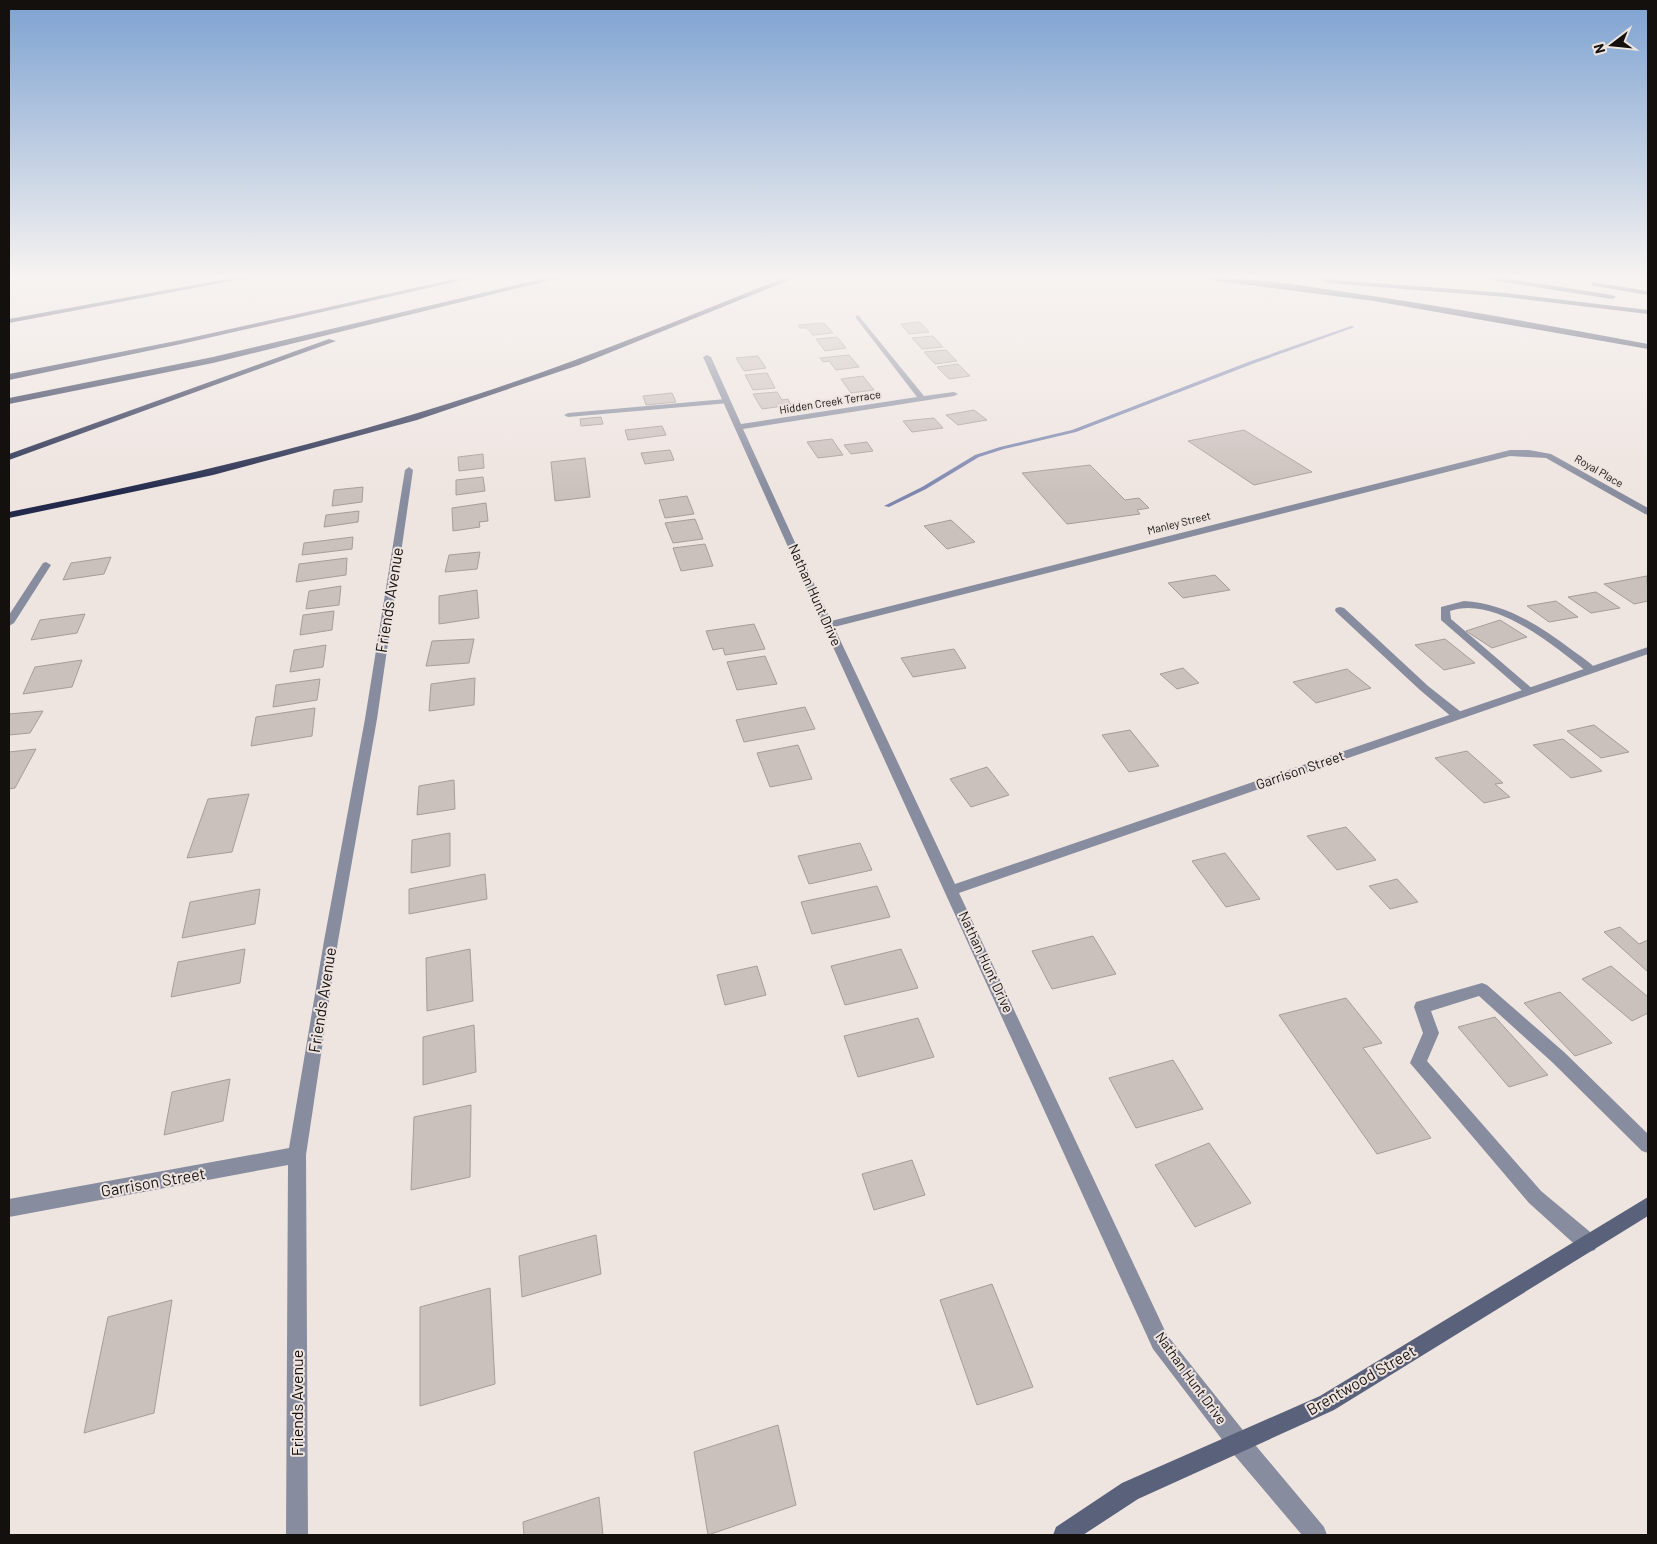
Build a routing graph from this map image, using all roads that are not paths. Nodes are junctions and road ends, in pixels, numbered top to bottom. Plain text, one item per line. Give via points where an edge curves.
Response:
1 (114, 350) edge
2 (138, 350) edge
3 (255, 350) edge
4 (307, 350) edge
5 (607, 350) edge
6 (884, 350) edge
7 (707, 357) dead end
8 (9, 370) edge
9 (9, 377) edge
10 (954, 394) dead end
11 (921, 398) junction
12 (9, 401) edge
13 (726, 401) junction
14 (568, 415) dead end
15 (739, 427) junction
16 (1537, 454) joint
17 (9, 456) edge
18 (408, 470) dead end
19 (1648, 512) edge
20 (9, 515) edge
21 (46, 565) dead end
22 (1340, 610) dead end
23 (9, 623) edge
24 (828, 625) junction
25 (1648, 650) edge
26 (1591, 670) junction
27 (1529, 690) junction
28 (1457, 715) junction
29 (953, 890) junction
30 (1648, 1145) edge
31 (297, 1155) junction
32 (1648, 1206) edge
33 (9, 1208) edge
34 (1588, 1243) junction
35 (1238, 1442) junction
36 (297, 1535) edge
37 (1064, 1535) edge
38 (1316, 1535) edge

1 - 8 highway
2 - 9 highway
3 - 12 highway
4 - 17 highway
5 - 20 highway via 546,374 344,438 170,482
6 - 11 street
7 - 13 street, Nathan Hunt Drive
10 - 11 street, Hidden Creek Terrace
11 - 15 street, Hidden Creek Terrace
13 - 14 street
13 - 15 street, Nathan Hunt Drive
15 - 24 street, Nathan Hunt Drive
16 - 19 street, Royal Place via 1567,465
16 - 24 street, Manley Street via 1500,455
18 - 31 street, Friends Avenue via 371,719
21 - 23 street
22 - 28 street
24 - 29 street, Nathan Hunt Drive
25 - 26 street, Garrison Street
26 - 27 street, Garrison Street
26 - 27 street via 1526,624 1493,608 1465,604 1445,609 1446,620
27 - 28 street, Garrison Street
28 - 29 street, Garrison Street
29 - 35 street, Nathan Hunt Drive via 1160,1342
30 - 34 street via 1482,989 1422,1007 1431,1034 1418,1062 1536,1198
31 - 33 street, Garrison Street
31 - 36 street, Friends Avenue
32 - 34 main road, Brentwood Street
34 - 35 main road, Brentwood Street via 1327,1402
35 - 37 main road, Brentwood Street via 1130,1491
35 - 38 street, Nathan Hunt Drive

